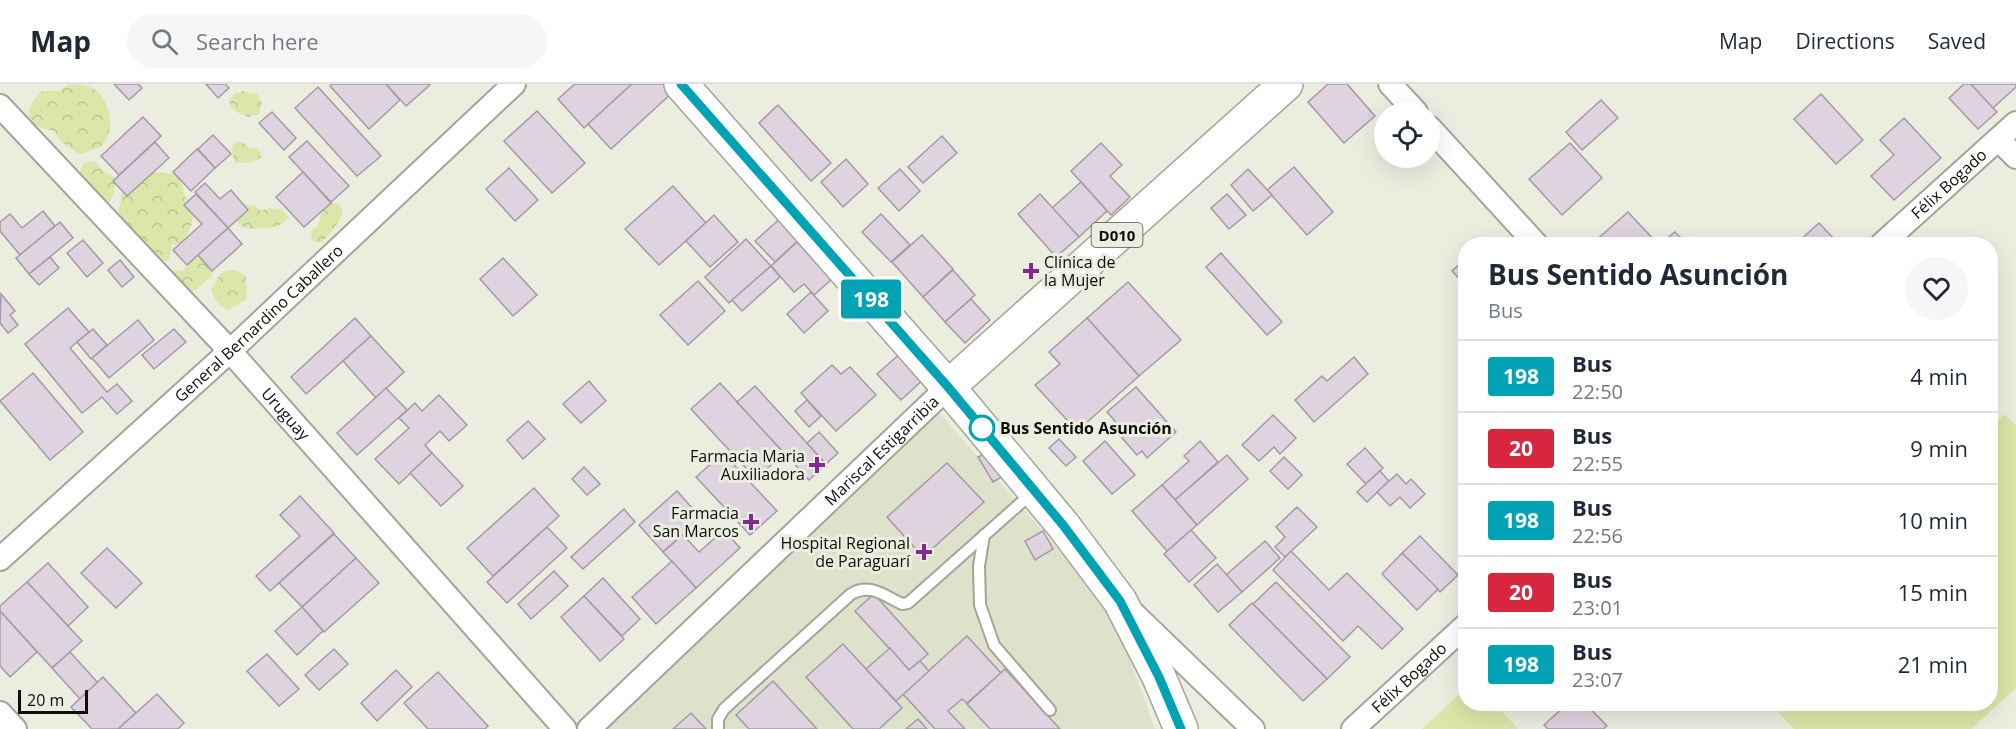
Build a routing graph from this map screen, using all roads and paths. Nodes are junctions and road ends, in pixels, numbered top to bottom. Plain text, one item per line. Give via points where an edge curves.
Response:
1 (514, 84) edge
2 (681, 84) edge
3 (1286, 84) edge
4 (1390, 84) edge
5 (1407, 102) edge
6 (0, 106) edge
7 (2016, 123) edge
8 (1440, 139) edge
9 (1999, 140) junction
10 (2016, 158) edge
11 (1530, 237) edge
12 (1890, 237) edge
13 (230, 351) junction
14 (948, 387) junction
15 (1034, 490) junction
16 (984, 535) junction
17 (0, 559) edge
18 (1120, 601) junction
19 (1458, 632) edge
20 (1050, 710) dead end
21 (0, 713) edge
22 (15, 729) edge
23 (565, 729) edge
24 (590, 729) edge
25 (718, 729) edge
26 (1181, 729) edge
27 (1253, 729) edge
28 (1353, 729) edge

1 - 13 street, General Bernardino Caballero
2 - 14 main road
3 - 14 main road, Mariscal Estigarribia / D010
4 - 5 street
6 - 13 street, Uruguay
7 - 9 street, Félix Bogado
8 - 11 street
9 - 10 street
9 - 12 street, Félix Bogado
13 - 17 street, General Bernardino Caballero
13 - 23 street, Uruguay
14 - 15 main road
14 - 24 street, Mariscal Estigarribia
15 - 16 lane
15 - 18 main road
16 - 20 lane via 979,566 980,605 994,645
16 - 25 lane via 908,603 902,604 868,588 851,594 724,709
18 - 26 main road
18 - 27 street
19 - 28 street, Félix Bogado
21 - 22 street

